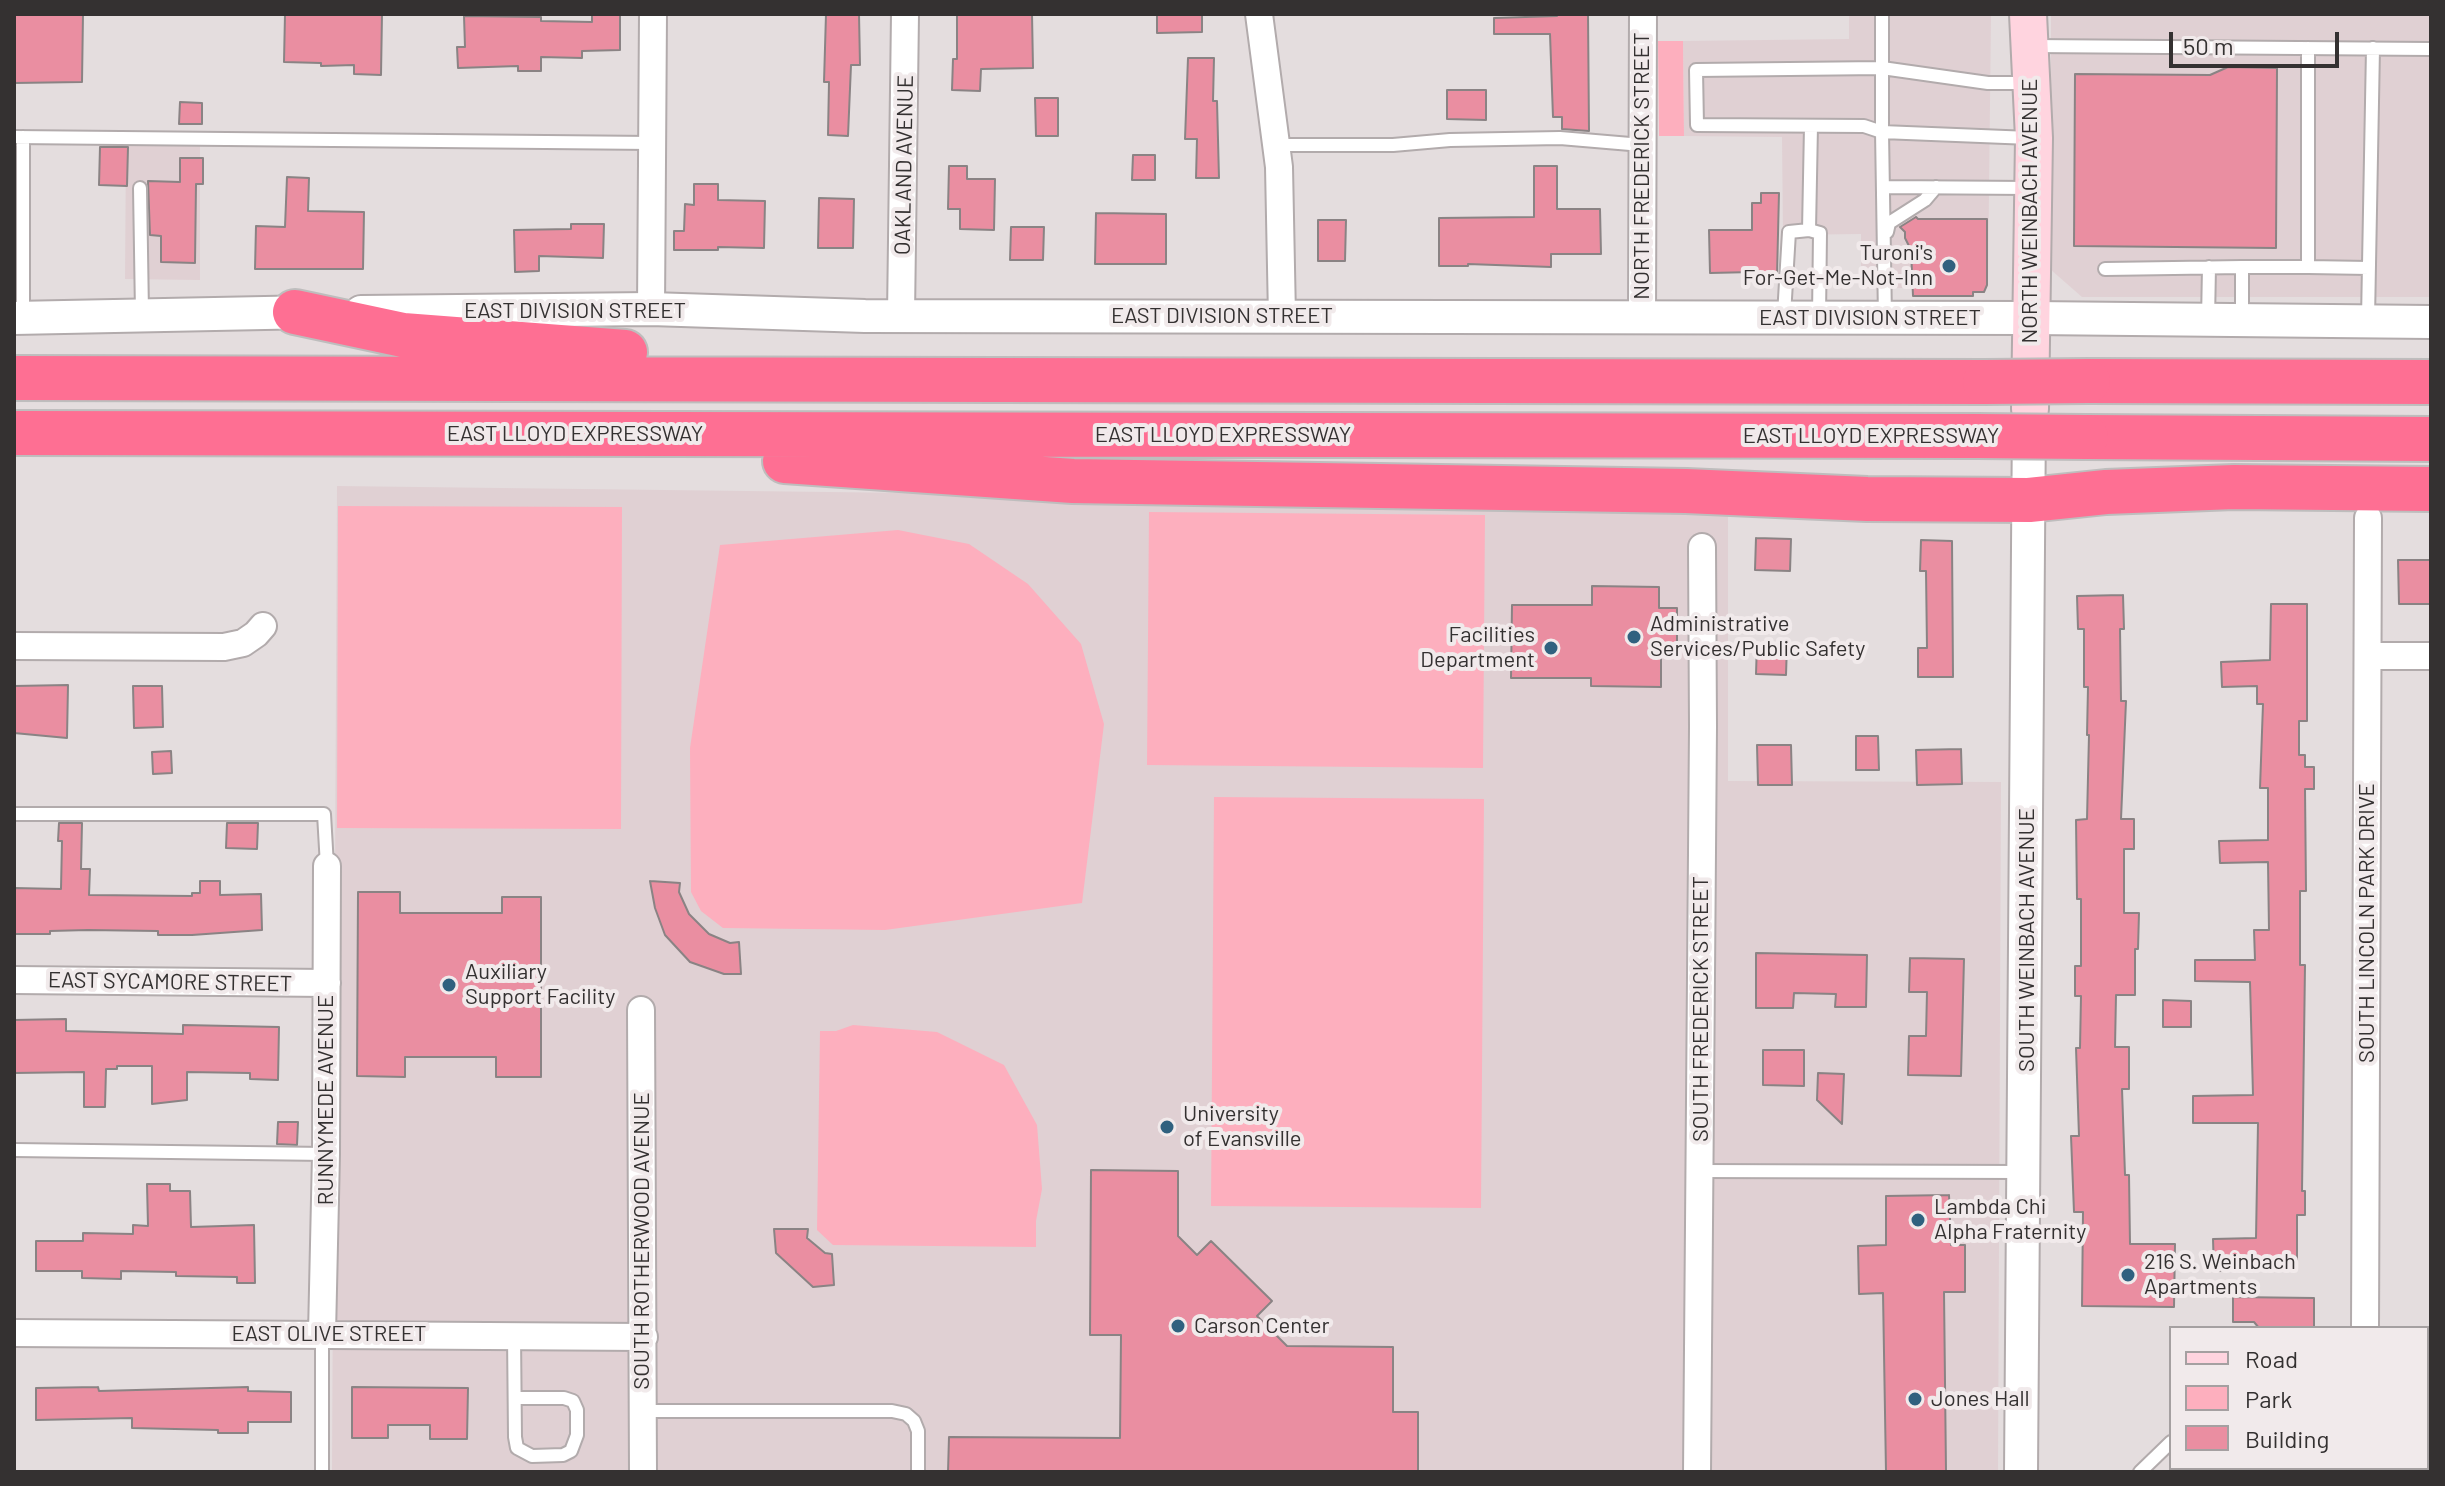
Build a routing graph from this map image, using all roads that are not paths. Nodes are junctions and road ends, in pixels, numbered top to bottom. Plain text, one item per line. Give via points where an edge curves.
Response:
1 (653, 14) edge
2 (905, 14) edge
3 (1259, 14) edge
4 (1643, 14) edge
5 (1882, 14) edge
6 (2028, 30) edge
7 (2308, 48) junction
8 (2373, 48) junction
9 (2431, 49) edge
10 (1882, 68) junction
11 (2029, 83) junction
12 (1811, 126) junction
13 (1882, 132) junction
14 (19, 137) edge
15 (2034, 138) junction
16 (652, 143) junction
17 (1277, 145) junction
18 (1642, 145) junction
19 (1884, 187) junction
20 (1936, 187) junction
21 (140, 188) dead end
22 (2034, 188) junction
23 (1809, 230) junction
24 (1884, 241) junction
25 (2209, 267) junction
26 (2242, 267) junction
27 (2308, 267) junction
28 (2369, 268) junction
29 (2105, 269) dead end
30 (651, 309) junction
31 (295, 312) junction
32 (901, 315) junction
33 (142, 317) junction
34 (1282, 317) junction
35 (19, 318) edge
36 (1642, 318) junction
37 (1784, 318) junction
38 (1819, 318) junction
39 (1885, 318) junction
40 (2032, 318) junction
41 (2208, 320) junction
42 (2242, 320) junction
43 (2367, 322) junction
44 (2431, 322) edge
45 (14, 378) edge
46 (830, 380) junction
47 (2431, 382) edge
48 (2030, 409) joint
49 (14, 433) edge
50 (516, 434) junction
51 (2431, 439) edge
52 (2431, 489) edge
53 (2029, 500) junction
54 (2368, 518) dead end
55 (1702, 547) dead end
56 (263, 626) dead end
57 (14, 646) edge
58 (2369, 656) junction
59 (2431, 656) edge
60 (14, 814) edge
61 (327, 866) joint
62 (14, 980) edge
63 (327, 983) junction
64 (641, 1010) dead end
65 (14, 1150) edge
66 (326, 1154) junction
67 (1699, 1171) junction
68 (2026, 1172) junction
69 (2365, 1326) edge
70 (14, 1333) edge
71 (322, 1334) junction
72 (514, 1335) junction
73 (644, 1337) junction
74 (515, 1398) junction
75 (643, 1411) junction
76 (2169, 1444) edge
77 (322, 1472) edge
78 (643, 1472) edge
79 (918, 1472) edge
80 (1697, 1472) edge
81 (2021, 1472) edge
82 (2140, 1472) edge

1 - 16 street
2 - 32 street, OAKLAND AVENUE
3 - 17 street
4 - 18 street, NORTH FREDERICK STREET
5 - 10 lane
6 - 7 lane
6 - 11 main road, NORTH WEINBACH AVENUE
7 - 8 lane
7 - 27 lane
8 - 9 lane
8 - 28 lane
10 - 11 lane via 1988,83
10 - 12 lane via 1696,70 1697,125
10 - 13 lane
11 - 15 main road, NORTH WEINBACH AVENUE
12 - 13 lane via 1864,126
12 - 23 lane
13 - 15 lane
13 - 19 lane
14 - 16 lane
14 - 35 lane
15 - 22 main road, NORTH WEINBACH AVENUE
16 - 30 street
17 - 18 lane via 1560,138
17 - 34 street
18 - 36 street, NORTH FREDERICK STREET
19 - 20 lane
19 - 24 lane
20 - 22 lane
20 - 24 lane via 1889,223
21 - 33 lane
22 - 40 main road, NORTH WEINBACH AVENUE
23 - 37 lane via 1789,232
23 - 38 lane via 1820,233
24 - 39 lane
25 - 26 lane
25 - 29 lane
25 - 41 lane
26 - 27 lane
26 - 42 lane
27 - 28 lane
28 - 43 lane
30 - 31 street, EAST DIVISION STREET
30 - 32 street, EAST DIVISION STREET
31 - 33 street, EAST DIVISION STREET
31 - 46 highway via 403,335 637,353
32 - 34 street, EAST DIVISION STREET
33 - 35 street, EAST DIVISION STREET
34 - 36 street, EAST DIVISION STREET
36 - 37 street, EAST DIVISION STREET
37 - 38 street, EAST DIVISION STREET
38 - 39 street, EAST DIVISION STREET
39 - 40 street, EAST DIVISION STREET
40 - 41 street, EAST DIVISION STREET
40 - 48 main road, NORTH WEINBACH AVENUE
41 - 42 street, EAST DIVISION STREET
42 - 43 street, EAST DIVISION STREET
43 - 44 street, EAST DIVISION STREET
45 - 46 highway
46 - 47 highway, bridge
48 - 53 street, SOUTH WEINBACH AVENUE
49 - 50 highway, EAST LLOYD EXPRESSWAY
50 - 51 highway, EAST LLOYD EXPRESSWAY, bridge
50 - 53 highway via 771,460 1073,481
52 - 53 highway via 2234,487
53 - 68 street, SOUTH WEINBACH AVENUE
54 - 58 street, SOUTH LINCOLN PARK DRIVE
55 - 67 street, SOUTH FREDERICK STREET
56 - 57 street via 243,643 224,647
58 - 59 street
58 - 69 street, SOUTH LINCOLN PARK DRIVE
60 - 61 lane via 324,814
61 - 63 street, RUNNYMEDE AVENUE
62 - 63 street, EAST SYCAMORE STREET
63 - 66 street, RUNNYMEDE AVENUE
64 - 73 street, SOUTH ROTHERWOOD AVENUE
65 - 66 lane
66 - 71 street, RUNNYMEDE AVENUE
67 - 68 lane
67 - 80 street, SOUTH FREDERICK STREET
68 - 81 street, SOUTH WEINBACH AVENUE
70 - 71 street, EAST OLIVE STREET
71 - 72 street, EAST OLIVE STREET
71 - 77 lane
72 - 73 street, EAST OLIVE STREET
72 - 74 lane
73 - 75 street, SOUTH ROTHERWOOD AVENUE
74 - 74 lane via 517,1448 532,1456 571,1451 577,1435 573,1401
75 - 78 street, SOUTH ROTHERWOOD AVENUE
75 - 79 lane via 906,1414 918,1431
76 - 82 lane

